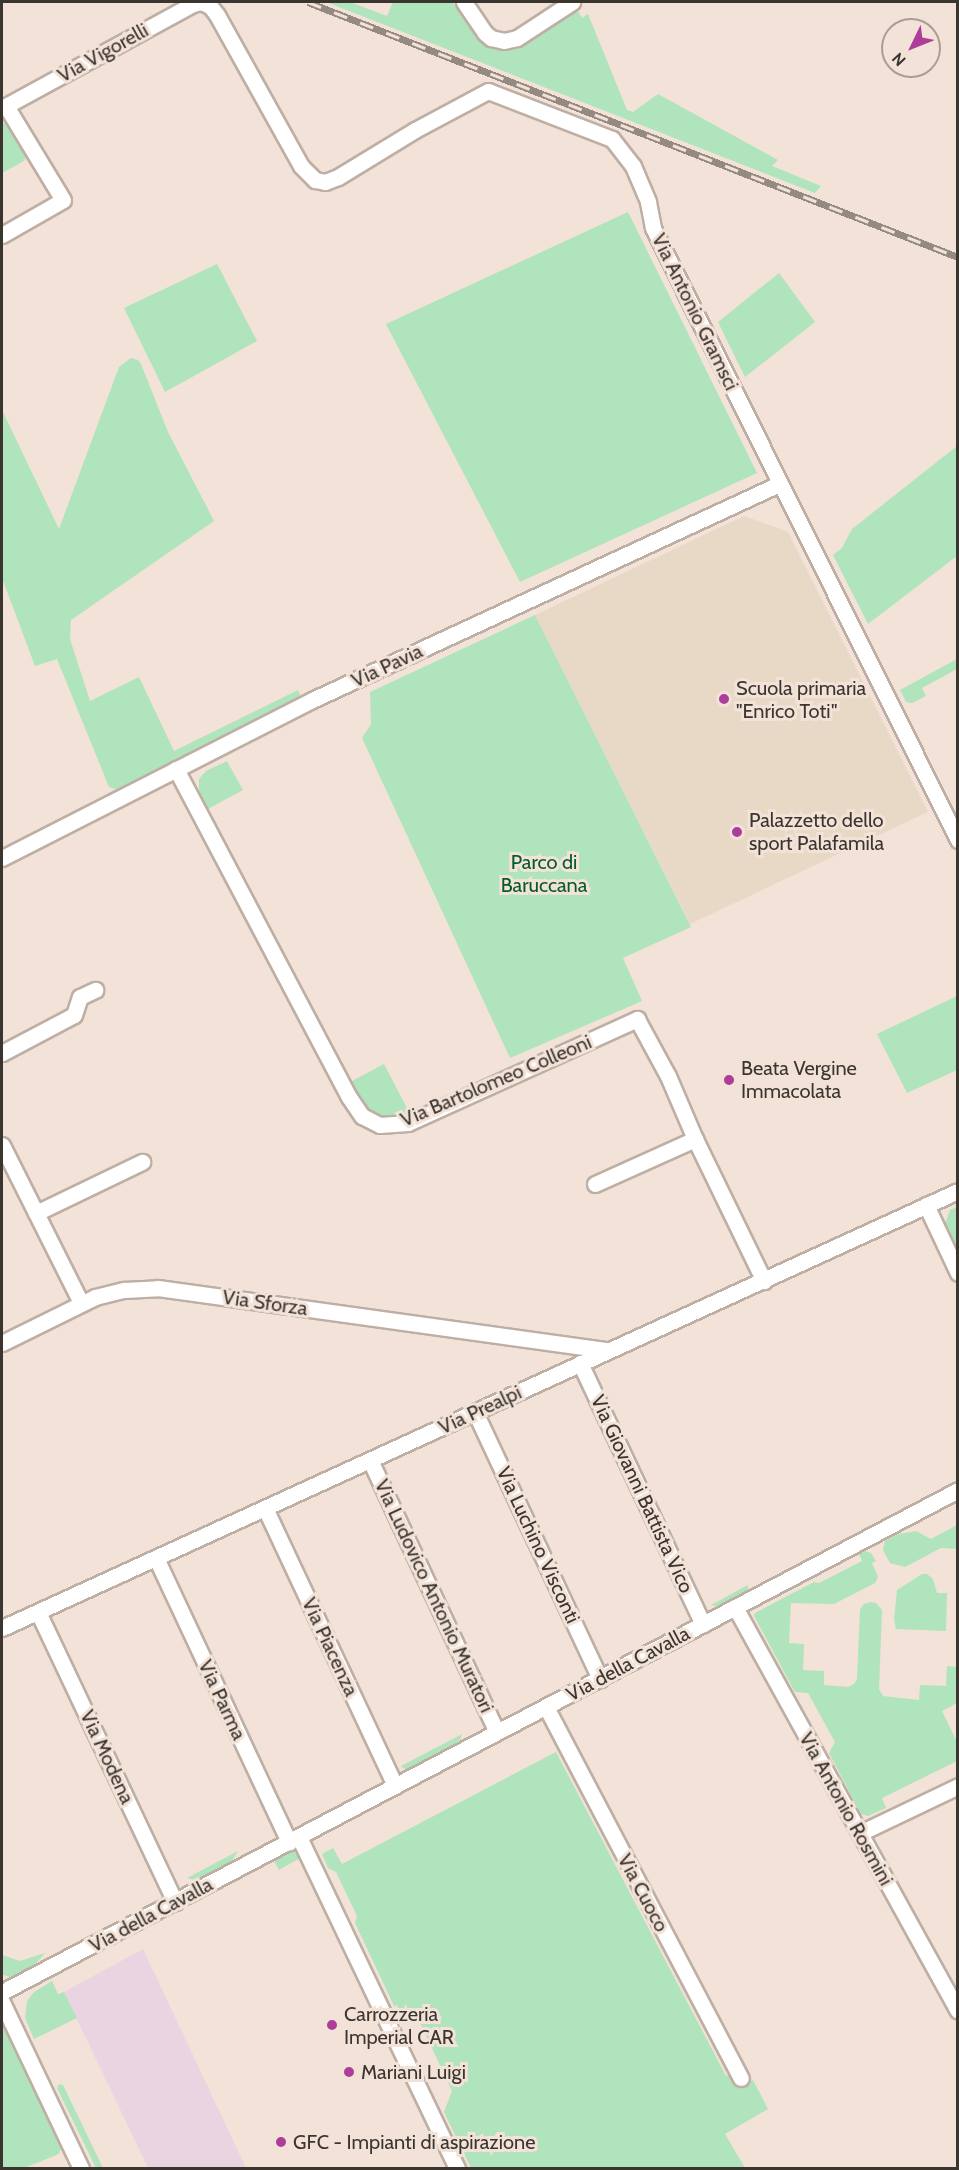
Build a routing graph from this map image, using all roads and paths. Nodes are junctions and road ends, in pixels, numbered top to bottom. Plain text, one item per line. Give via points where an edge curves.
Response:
1 (464, 2) edge
2 (572, 2) edge
3 (205, 3) joint
4 (4, 107) edge
5 (2, 235) edge
6 (779, 484) junction
7 (176, 769) junction
8 (957, 840) edge
9 (2, 858) edge
10 (94, 990) dead end
11 (2, 1053) edge
12 (695, 1139) junction
13 (2, 1145) edge
14 (142, 1162) dead end
15 (595, 1184) dead end
16 (957, 1191) edge
17 (926, 1205) junction
18 (36, 1213) junction
19 (957, 1273) edge
20 (764, 1281) junction
21 (81, 1303) junction
22 (538, 1341) junction
23 (2, 1342) edge
24 (607, 1350) junction
25 (580, 1363) junction
26 (565, 1370) junction
27 (476, 1412) junction
28 (370, 1460) junction
29 (957, 1490) edge
30 (265, 1508) junction
31 (156, 1558) junction
32 (735, 1607) junction
33 (38, 1612) junction
34 (703, 1624) junction
35 (2, 1628) edge
36 (600, 1679) junction
37 (546, 1707) junction
38 (497, 1732) junction
39 (395, 1786) junction
40 (957, 1786) edge
41 (860, 1833) junction
42 (294, 1840) junction
43 (175, 1902) junction
44 (952, 1989) edge
45 (2, 1992) edge
46 (2, 2002) edge
47 (957, 2011) edge
48 (741, 2078) dead end
49 (81, 2169) edge
50 (457, 2169) edge

1 - 2 street via 485,33 504,41 517,38
3 - 4 street, Via Vigorelli via 193,4
3 - 6 street, Via Antonio Gramsci via 218,15 301,166 315,180 325,182 338,177 488,91 612,139 633,166 648,202 653,228
4 - 5 street via 63,200
6 - 7 street, Via Pavia via 312,700
6 - 8 street, Via Antonio Gramsci
7 - 9 street, Via Pavia
7 - 12 street, Via Bartolomeo Colleoni via 349,1097 366,1119 380,1125 408,1123 637,1019 668,1076
10 - 11 street via 80,998 74,1015
12 - 15 street
12 - 20 street, Via Bartolomeo Colleoni
13 - 18 street
14 - 18 street
16 - 17 street, Via Prealpi
17 - 19 street
17 - 20 street, Via Prealpi
18 - 21 street
20 - 24 street, Via Prealpi
21 - 22 street, Via Sforza via 124,1290 158,1288
21 - 23 street, Via Sforza
22 - 24 street, Via Sforza
22 - 26 street via 557,1353
24 - 25 street, Via Prealpi
25 - 26 street, Via Prealpi
25 - 34 street, Via Giovanni Battista Vico
26 - 27 street, Via Prealpi
27 - 28 street, Via Prealpi
27 - 36 street, Via Luchino Visconti
28 - 30 street, Via Prealpi
28 - 38 street, Via Ludovico Antonio Muratori
29 - 32 street, Via della Cavalla
30 - 31 street, Via Prealpi
30 - 39 street, Via Piacenza
31 - 33 street, Via Prealpi
31 - 42 street, Via Parma
32 - 34 street, Via della Cavalla
32 - 41 street, Via Antonio Rosmini
33 - 35 street, Via Prealpi
33 - 43 street, Via Modena
34 - 36 street, Via della Cavalla
36 - 37 street, Via della Cavalla
37 - 38 street, Via della Cavalla
37 - 48 street, Via Cuoco
38 - 39 street, Via della Cavalla
39 - 42 street, Via della Cavalla
40 - 41 street
41 - 44 street, Via Antonio Rosmini
42 - 43 street, Via della Cavalla
42 - 50 street
43 - 45 street, Via della Cavalla
44 - 47 street, Via Antonio Rosmini
46 - 49 street

